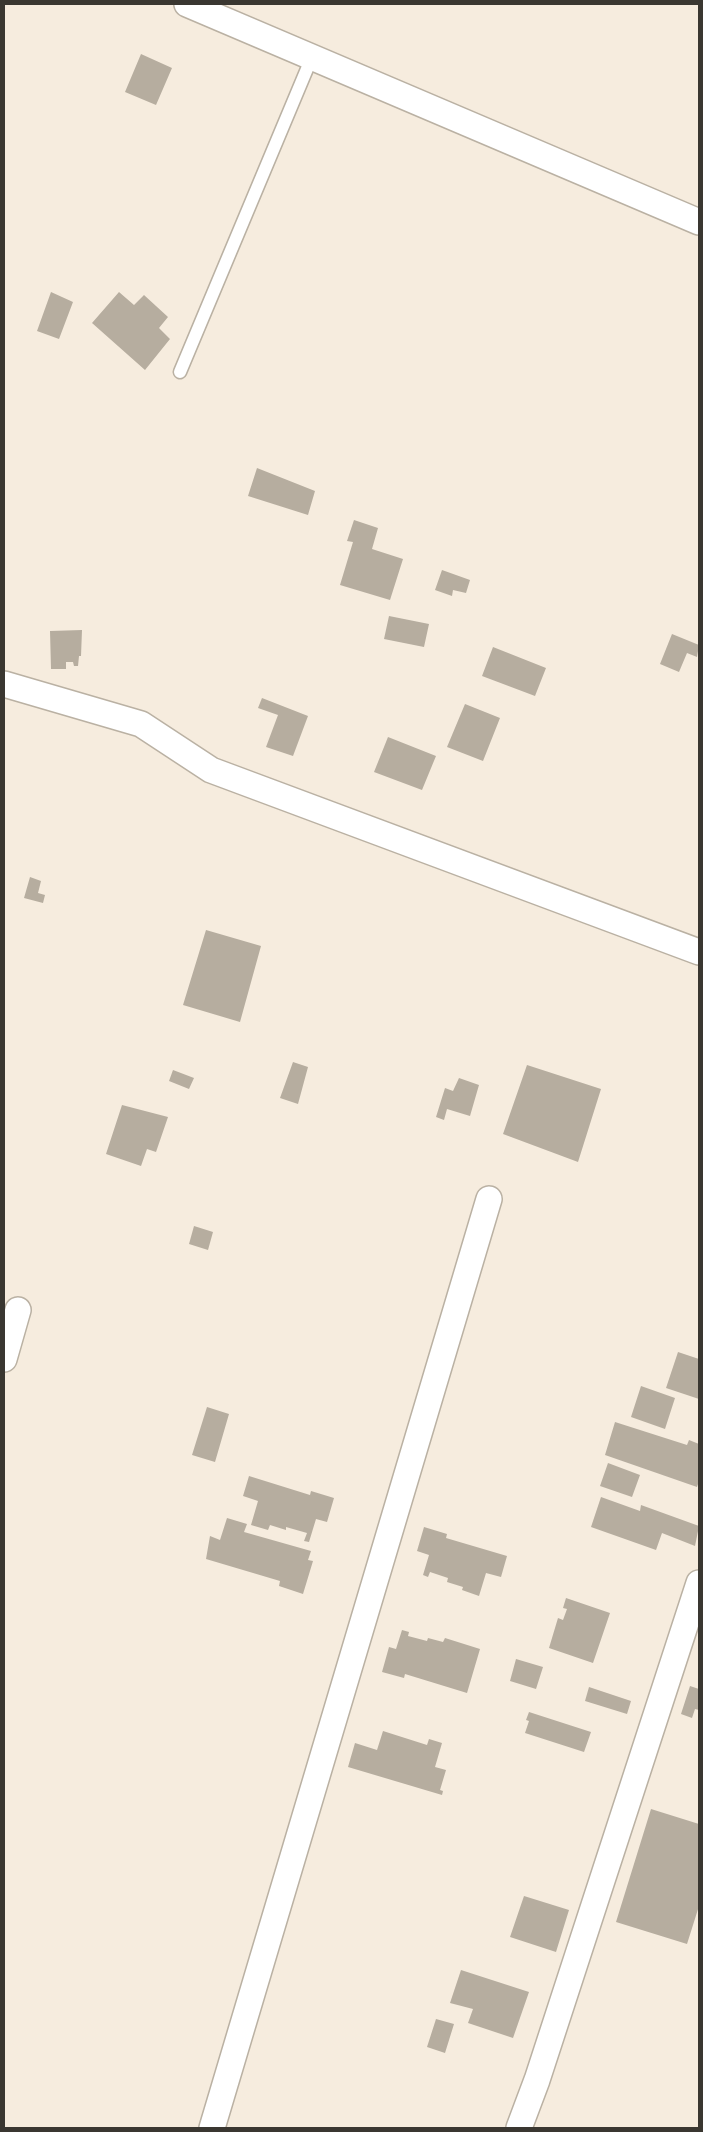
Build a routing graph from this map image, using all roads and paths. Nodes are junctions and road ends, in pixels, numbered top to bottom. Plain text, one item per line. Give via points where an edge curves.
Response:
1 (186, 4) edge
2 (312, 57) junction
3 (699, 222) edge
4 (180, 372) dead end
5 (4, 684) edge
6 (699, 952) edge
7 (490, 1200) dead end
8 (18, 1310) dead end
9 (4, 1358) edge
10 (699, 1584) edge
11 (212, 2128) edge
12 (519, 2128) edge

1 - 2 street
2 - 3 street
2 - 4 lane
5 - 6 street via 141,724 211,770
7 - 11 street
8 - 9 street
10 - 12 street

